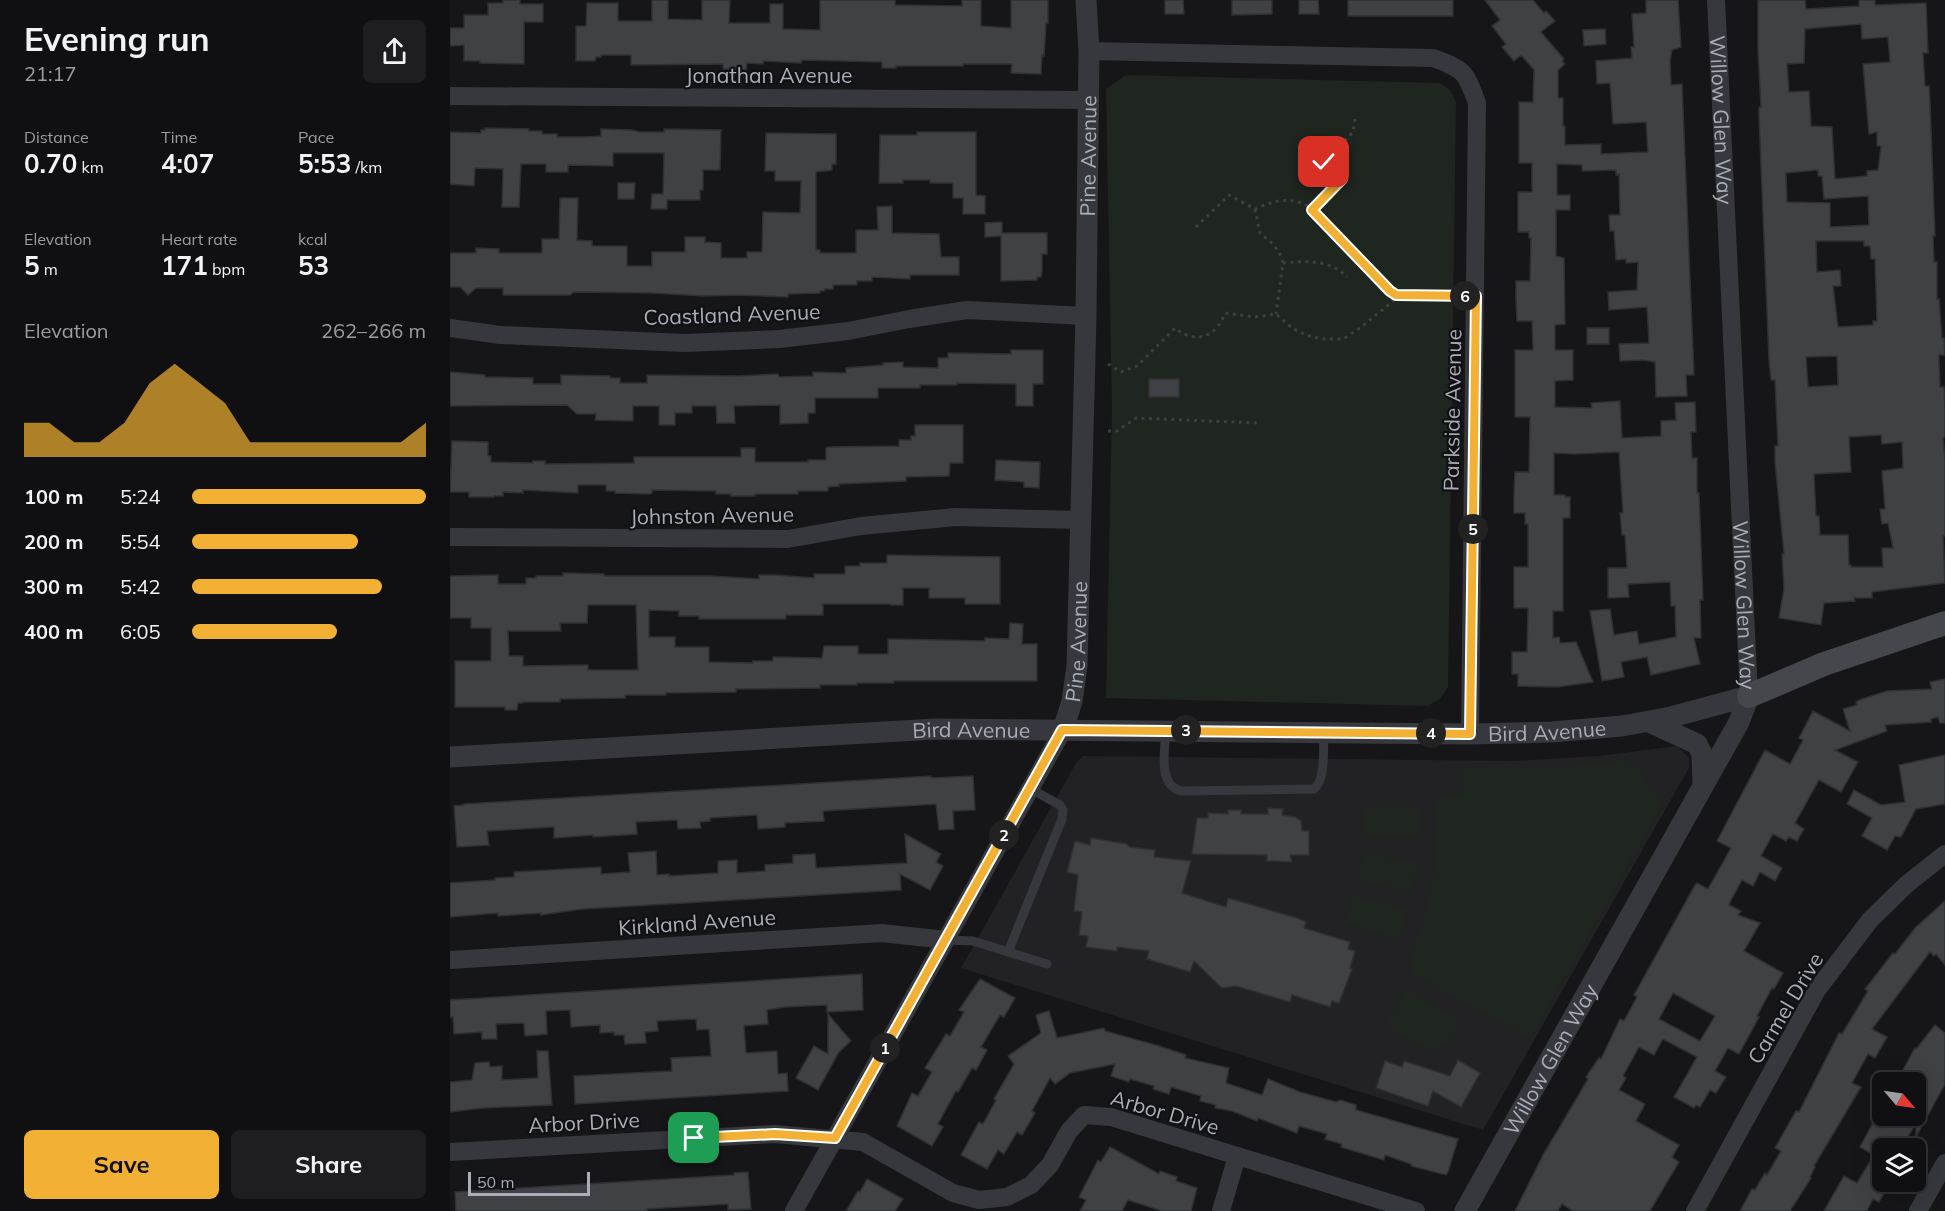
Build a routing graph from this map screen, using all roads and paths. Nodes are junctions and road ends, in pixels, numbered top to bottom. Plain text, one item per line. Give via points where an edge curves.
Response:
1 (1086, 0) edge
2 (1716, 0) edge
3 (1089, 51) junction
4 (450, 96) edge
5 (1088, 100) junction
6 (1355, 118) dead end
7 (1255, 209) junction
8 (1312, 210) junction
9 (1196, 227) dead end
10 (1283, 263) junction
11 (1347, 277) dead end
12 (1396, 295) junction
13 (1476, 296) junction
14 (1276, 314) junction
15 (1086, 316) junction
16 (450, 328) edge
17 (1108, 364) dead end
18 (1257, 423) dead end
19 (1108, 431) dead end
20 (1080, 520) junction
21 (450, 537) edge
22 (1945, 623) edge
23 (1749, 696) junction
24 (1649, 722) junction
25 (1062, 730) junction
26 (1166, 730) junction
27 (1324, 732) junction
28 (1470, 734) junction
29 (450, 758) edge
30 (1703, 786) junction
31 (1029, 788) junction
32 (1945, 854) edge
33 (946, 940) junction
34 (1008, 952) junction
35 (450, 960) edge
36 (1047, 964) dead end
37 (835, 1138) junction
38 (450, 1152) edge
39 (1237, 1156) junction
40 (1945, 1163) edge
41 (794, 1211) edge
42 (1221, 1211) edge
43 (1416, 1211) edge
44 (1465, 1211) edge
45 (1695, 1211) edge
46 (1918, 1211) edge

1 - 3 street, Pine Avenue
2 - 23 street, Willow Glen Way
3 - 5 street, Pine Avenue
3 - 13 street, Parkside Avenue via 1433,58 1459,67 1477,103
4 - 5 street, Jonathan Avenue
5 - 15 street, Pine Avenue
6 - 8 path via 1353,132 1324,162 1342,179
7 - 8 path via 1272,201 1289,200 1299,201
7 - 9 path via 1229,195
7 - 10 path via 1260,233 1273,244
8 - 12 path
10 - 11 path via 1332,265
10 - 14 path
12 - 13 path
12 - 14 path via 1343,339 1306,335
13 - 28 street, Parkside Avenue
14 - 17 path via 1255,317 1225,313 1212,333 1201,337 1183,334 1175,328 1137,366 1121,372
15 - 16 street, Coastland Avenue via 967,310 848,331 685,343 500,335
15 - 20 street, Pine Avenue
18 - 19 path via 1136,418 1117,431
20 - 21 street, Johnston Avenue via 956,517 861,526 788,539
20 - 25 street, Pine Avenue via 1077,666 1072,701
22 - 23 main road, Bird Avenue via 1824,664
23 - 24 street, Bird Avenue
23 - 30 street, Willow Glen Way
24 - 28 street, Bird Avenue via 1552,732
24 - 30 street via 1697,744 1702,754
25 - 26 street, Bird Avenue
25 - 29 street, Bird Avenue via 936,729
25 - 31 street, Pine Avenue
26 - 27 street, Bird Avenue
26 - 27 lane via 1165,776 1175,789 1182,790 1314,789 1322,778
27 - 28 street, Bird Avenue
30 - 44 street, Willow Glen Way
31 - 33 street, Pine Avenue
31 - 34 lane via 1060,805 1062,819
32 - 45 street, Carmel Drive via 1870,920 1817,990
33 - 34 lane via 973,941
33 - 35 street, Kirkland Avenue via 882,933
33 - 37 street, Pine Avenue
34 - 36 lane
37 - 38 street, Arbor Drive via 775,1134
37 - 39 street, Arbor Drive via 863,1142 953,1193 980,1200 1007,1197 1031,1185 1050,1165 1069,1131 1084,1115 1111,1117
37 - 41 street, Pine Avenue
39 - 42 street, Arbor Drive
39 - 43 street, Arbor Drive
40 - 46 street

